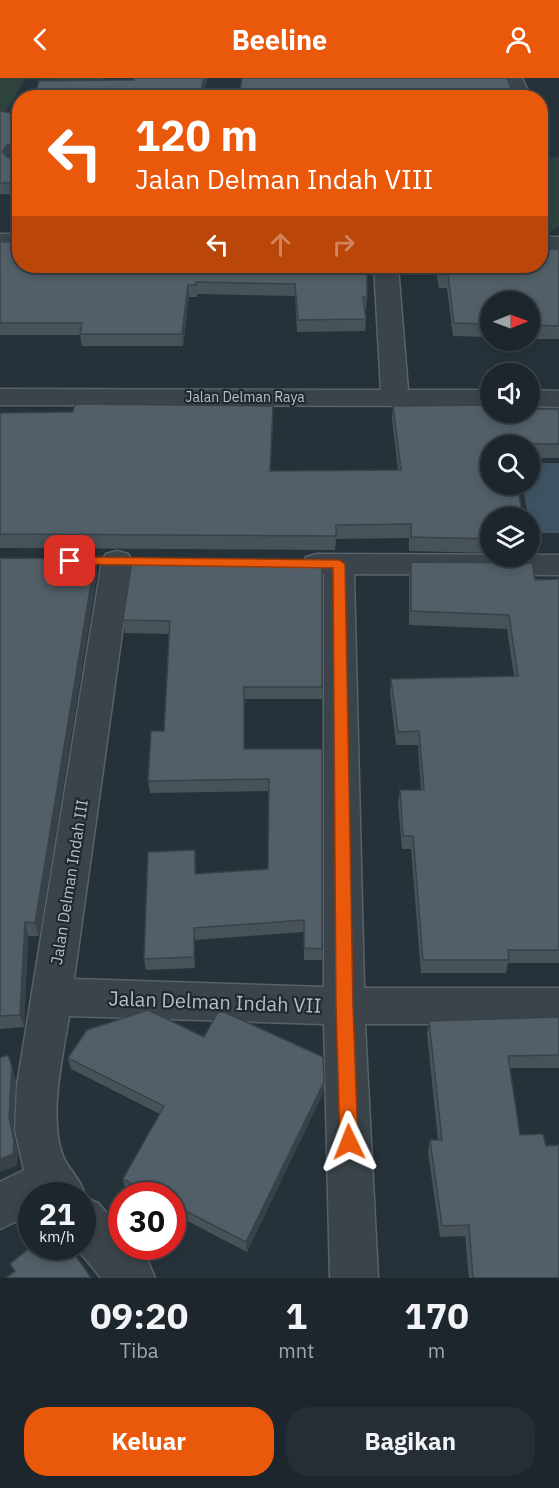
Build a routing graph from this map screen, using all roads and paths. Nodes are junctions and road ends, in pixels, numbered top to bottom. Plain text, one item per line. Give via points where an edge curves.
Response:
1 (387, 273) edge
2 (0, 397) edge
3 (395, 397) junction
4 (480, 398) edge
5 (540, 398) edge
6 (559, 399) edge
7 (117, 561) dead end
8 (292, 564) edge
9 (339, 564) junction
10 (559, 565) edge
11 (51, 997) junction
12 (344, 1006) junction
13 (559, 1006) edge
14 (53, 1182) edge
15 (18, 1200) edge
16 (0, 1206) edge
17 (96, 1236) edge
18 (131, 1278) edge
19 (354, 1278) edge

1 - 3 street
2 - 3 street, Jalan Delman Raya
3 - 4 street, Jalan Delman Raya
5 - 6 street
7 - 11 street, Jalan Delman Indah III
8 - 9 street
9 - 10 street
9 - 12 street
11 - 12 street, Jalan Delman Indah VII
11 - 14 street, Jalan Delman Indah III via 34,1131 42,1163
12 - 13 street, Jalan Delman Indah VII
12 - 19 street
15 - 16 street
17 - 18 street

